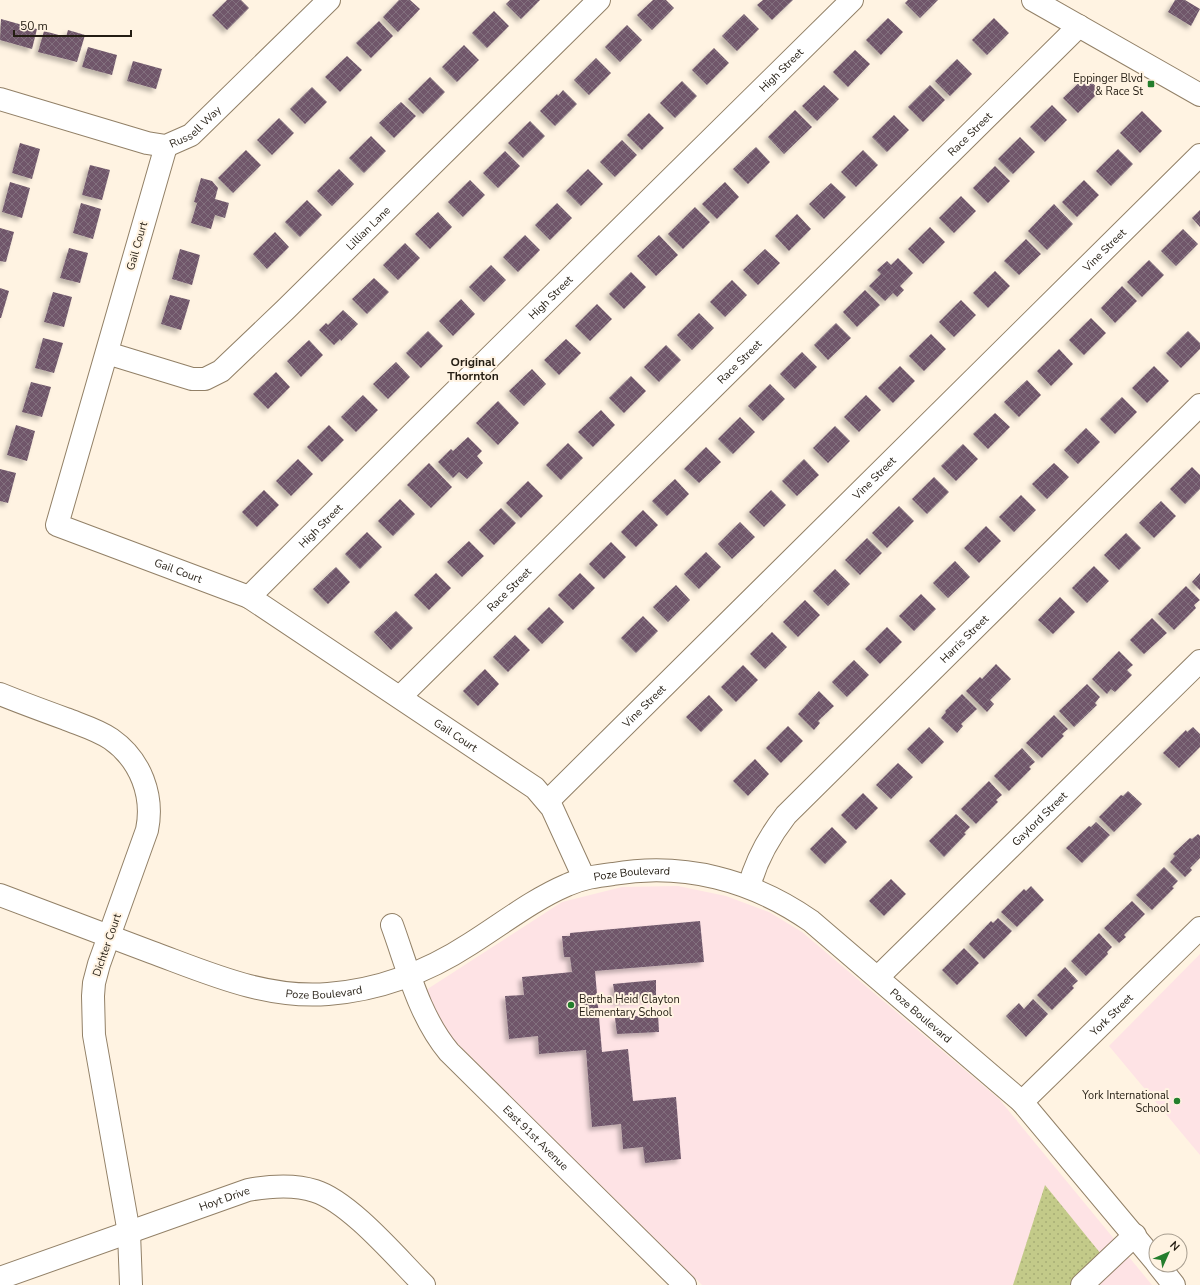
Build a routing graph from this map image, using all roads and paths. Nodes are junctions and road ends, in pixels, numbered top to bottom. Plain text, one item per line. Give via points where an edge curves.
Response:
1 (330, 0) edge
2 (599, 0) edge
3 (852, 0) edge
4 (1033, 0) edge
5 (1079, 26) junction
6 (1200, 95) edge
7 (0, 99) edge
8 (166, 146) junction
9 (1200, 155) edge
10 (107, 353) junction
11 (1200, 405) edge
12 (249, 597) junction
13 (1200, 661) edge
14 (0, 694) edge
15 (400, 697) junction
16 (548, 801) junction
17 (584, 878) junction
18 (749, 887) junction
19 (0, 895) edge
20 (392, 925) dead end
21 (1200, 928) edge
22 (109, 936) junction
23 (1192, 946) edge
24 (410, 975) junction
25 (878, 978) junction
26 (1022, 1102) junction
27 (129, 1233) junction
28 (1135, 1235) junction
29 (1148, 1252) edge
30 (1164, 1273) edge
31 (0, 1278) edge
32 (131, 1285) edge
33 (424, 1285) edge
34 (685, 1285) edge
35 (1082, 1285) edge
36 (1174, 1285) edge

1 - 8 street, Russell Way via 191,135
2 - 10 street, Lillian Lane via 221,371 205,379 192,379
3 - 12 street, High Street
4 - 5 street
5 - 6 street
5 - 15 street, Race Street
7 - 8 street, Russell Way via 147,144
8 - 10 street, Gail Court
9 - 16 street, Vine Street
10 - 12 street, Gail Court via 57,525
11 - 18 street, Harris Street via 786,815 761,854
12 - 15 street, Gail Court
13 - 25 street, Gaylord Street
14 - 22 street, Dichter Court via 104,735 123,749 143,777 150,810 147,830
15 - 16 street, Gail Court via 535,788
16 - 17 street, Gail Court
17 - 18 street, Poze Boulevard via 640,870 675,870 698,873
17 - 24 street, Poze Boulevard via 528,906 468,945
18 - 25 street, Poze Boulevard via 799,912
19 - 22 street, Poze Boulevard
20 - 24 street, East 91st Avenue
21 - 23 street, York Street
22 - 24 street, Poze Boulevard via 238,984 282,992 328,994 364,989
22 - 27 street, Dichter Court via 94,983 94,1035
23 - 26 street, York Street
24 - 34 street, East 91st Avenue via 425,1016 449,1052
25 - 26 street, Poze Boulevard
26 - 28 street, Poze Boulevard
27 - 31 street, Hoyt Drive
27 - 32 street, Dichter Court
27 - 33 street, Hoyt Drive via 248,1190 286,1186 306,1188 335,1200 352,1213
28 - 29 street, Poze Boulevard
28 - 35 street
30 - 36 street

